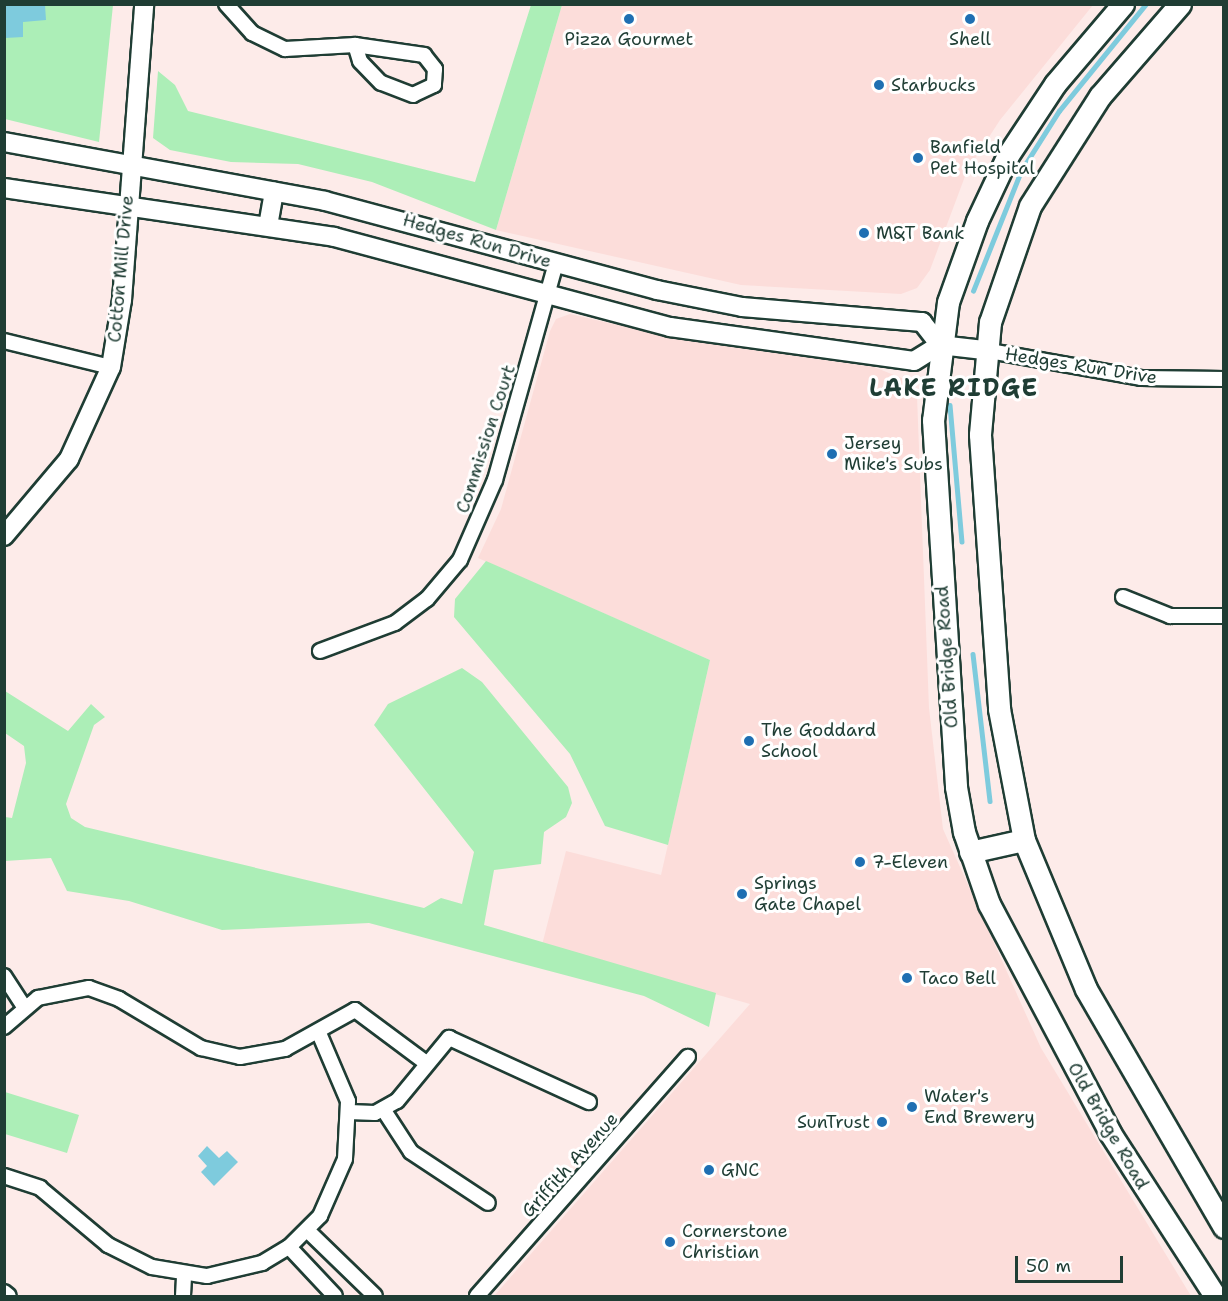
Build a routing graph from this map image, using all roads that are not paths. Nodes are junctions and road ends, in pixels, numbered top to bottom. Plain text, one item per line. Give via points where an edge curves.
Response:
1 (144, 4) edge
2 (226, 4) edge
3 (1123, 4) edge
4 (1180, 4) edge
5 (355, 45) junction
6 (4, 142) edge
7 (130, 166) junction
8 (4, 188) edge
9 (274, 192) junction
10 (127, 205) junction
11 (268, 226) junction
12 (556, 263) junction
13 (547, 297) junction
14 (4, 341) edge
15 (939, 345) junction
16 (984, 350) junction
17 (111, 367) junction
18 (1224, 379) edge
19 (4, 536) edge
20 (1123, 597) dead end
21 (1224, 616) edge
22 (320, 651) dead end
23 (1024, 840) junction
24 (970, 852) junction
25 (4, 976) edge
26 (24, 1007) junction
27 (4, 1027) edge
28 (319, 1033) junction
29 (688, 1057) dead end
30 (426, 1063) junction
31 (589, 1102) dead end
32 (383, 1109) junction
33 (350, 1112) junction
34 (4, 1176) edge
35 (488, 1203) dead end
36 (1224, 1227) edge
37 (308, 1231) junction
38 (289, 1247) junction
39 (184, 1275) junction
40 (4, 1292) edge
41 (9, 1296) edge
42 (183, 1296) edge
43 (335, 1296) edge
44 (375, 1296) edge
45 (477, 1296) edge
46 (1215, 1296) edge

1 - 7 street, Cotton Mill Drive
2 - 5 street via 252,33 285,49
3 - 15 main road, Old Bridge Road via 1055,84 999,172 955,279
4 - 16 main road via 1100,96 1047,173 1012,250
5 - 5 street via 424,55 435,69 434,85 413,95 381,83 360,61
6 - 7 street, Hedges Run Drive
7 - 9 street, Hedges Run Drive
7 - 10 street, Cotton Mill Drive
8 - 10 street, Hedges Run Drive
9 - 11 street
9 - 12 street, Hedges Run Drive via 378,213
10 - 11 street, Hedges Run Drive
10 - 17 street, Cotton Mill Drive via 120,318
11 - 13 street, Hedges Run Drive via 370,245
12 - 13 street, Commission Court
12 - 15 street, Hedges Run Drive via 742,307 922,322
13 - 15 street, Hedges Run Drive via 670,327 914,361
13 - 22 street, Commission Court via 495,480 460,560 427,599 395,623
14 - 17 street
15 - 16 street, Hedges Run Drive
15 - 24 main road, Old Bridge Road via 933,420 942,594 956,787
16 - 18 street, Hedges Run Drive via 1141,378
16 - 23 main road via 980,435 992,632 1005,756
17 - 19 street, Cotton Mill Drive via 69,459
20 - 21 street via 1170,616
23 - 24 main road
23 - 36 main road via 1086,989
24 - 46 main road, Old Bridge Road via 989,904 1082,1084
25 - 26 street
26 - 27 street
26 - 28 street via 68,988 102,991 201,1048 240,1057 285,1049
28 - 30 street via 348,1013 364,1011
28 - 33 street via 342,1080
29 - 45 street, Griffith Avenue
30 - 31 street via 449,1038
30 - 32 street via 397,1101
32 - 33 street
32 - 35 street via 411,1152
33 - 37 street via 338,1182
34 - 39 street via 40,1188 127,1256
37 - 38 street
37 - 44 street
38 - 39 street via 229,1273
38 - 43 street
39 - 42 street
40 - 41 street

